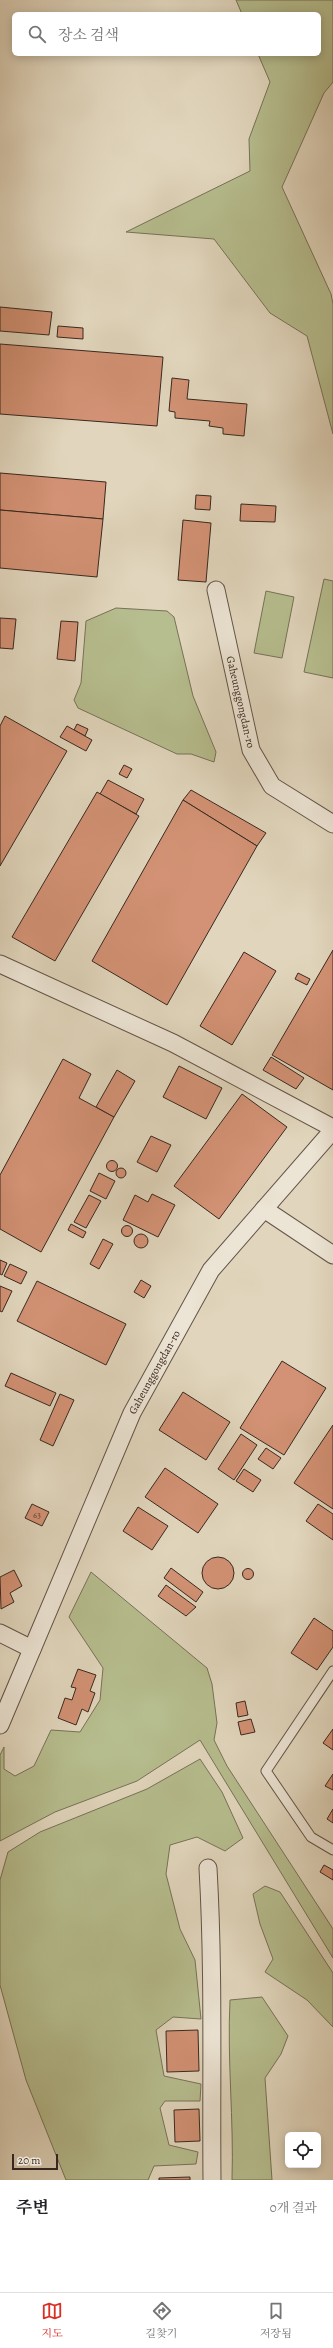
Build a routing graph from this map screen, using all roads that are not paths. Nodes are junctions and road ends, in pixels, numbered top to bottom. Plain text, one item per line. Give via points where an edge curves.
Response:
1 (216, 590) dead end
2 (333, 824) edge
3 (0, 964) edge
4 (333, 1129) edge
5 (264, 1209) junction
6 (333, 1255) edge
7 (0, 1633) edge
8 (32, 1650) junction
9 (333, 1671) edge
10 (0, 1725) edge
11 (333, 1850) edge
12 (208, 1868) dead end
13 (212, 2180) edge

1 - 2 street, Gaheunggongdan-ro via 251,750 272,786
3 - 4 street via 173,1043
4 - 5 street, Gaheunggongdan-ro
5 - 6 street
5 - 8 street, Gaheunggongdan-ro via 211,1270 132,1413
7 - 8 street
8 - 10 street, Gaheunggongdan-ro
9 - 11 lane via 266,1771 311,1837
12 - 13 street via 212,1945

